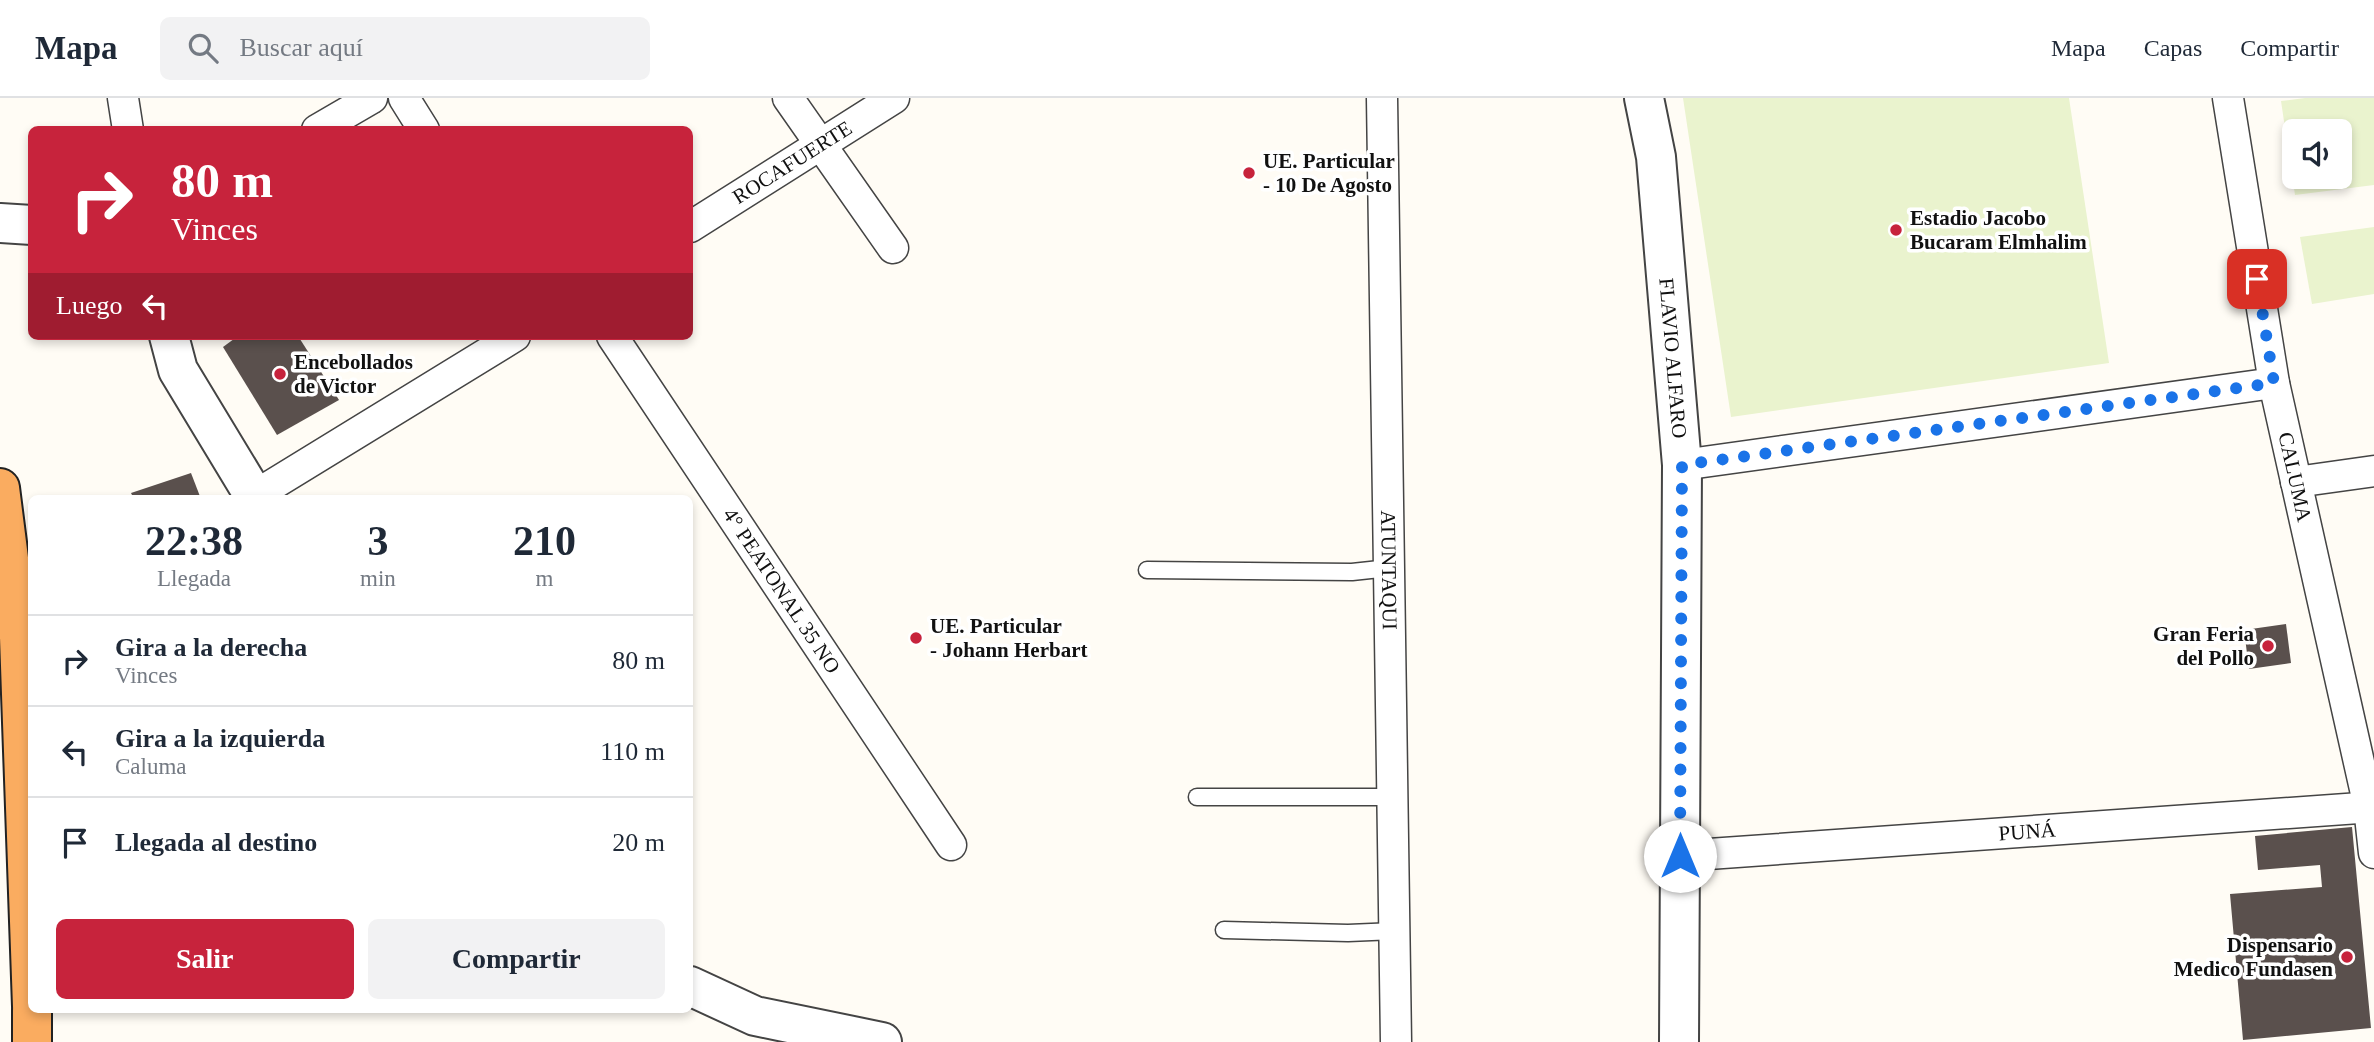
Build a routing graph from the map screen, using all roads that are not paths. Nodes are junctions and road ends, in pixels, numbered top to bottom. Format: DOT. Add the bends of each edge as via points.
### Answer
graph roads {
  1 [pos="123,98"];
  2 [pos="372,98"];
  3 [pos="404,98"];
  4 [pos="788,98"];
  5 [pos="894,98"];
  6 [pos="1382,98"];
  7 [pos="1644,98"];
  8 [pos="2228,98"];
  9 [pos="127,126"];
  10 [pos="324,126"];
  11 [pos="422,126"];
  12 [pos="820,146"];
  13 [pos="0,223"];
  14 [pos="28,225"];
  15 [pos="693,225"];
  16 [pos="892,248"];
  17 [pos="170,340"];
  18 [pos="509,340"];
  19 [pos="615,340"];
  20 [pos="2274,383"];
  21 [pos="1682,465"];
  22 [pos="2374,471"];
  23 [pos="2296,482"];
  24 [pos="0,488"];
  25 [pos="254,495"];
  26 [pos="258,495"];
  27 [pos="1389,568"];
  28 [pos="1147,570"];
  29 [pos="1197,797"];
  30 [pos="1394,797"];
  31 [pos="2372,807"];
  32 [pos="951,845"];
  33 [pos="2374,853"];
  34 [pos="1680,856"];
  35 [pos="28,894"];
  36 [pos="1224,930"];
  37 [pos="1395,931"];
  38 [pos="693,987"];
  39 [pos="32,1013"];
  40 [pos="32,1042"];
  41 [pos="882,1042"];
  42 [pos="1396,1042"];
  43 [pos="1679,1042"];
  1 -- 9 [label="street"];
  2 -- 10 [label="street"];
  3 -- 11 [label="street"];
  4 -- 12 [label="street"];
  5 -- 12 [label="street, ROCAFUERTE"];
  6 -- 27 [label="street, ATUNTAQUI"];
  7 -- 21 [label="street, FLAVIO ALFARO" via="1656,157"];
  8 -- 20 [label="street, CALUMA"];
  12 -- 15 [label="street, ROCAFUERTE"];
  12 -- 16 [label="street"];
  13 -- 14 [label="street"];
  17 -- 25 [label="street" via="178,370"];
  18 -- 26 [label="street"];
  19 -- 32 [label="street, 4° PEATONAL 35 NO"];
  20 -- 21 [label="street"];
  20 -- 23 [label="street, CALUMA"];
  21 -- 34 [label="street, FLAVIO ALFARO"];
  22 -- 23 [label="street"];
  23 -- 31 [label="street, CALUMA"];
  24 -- 35 [label="highway" via="19,637"];
  27 -- 28 [label="lane" via="1352,572"];
  27 -- 30 [label="street, ATUNTAQUI"];
  29 -- 30 [label="lane"];
  30 -- 37 [label="street, ATUNTAQUI"];
  31 -- 33 [label="street, CALUMA"];
  31 -- 34 [label="street, PUNÁ"];
  34 -- 43 [label="street, FLAVIO ALFARO"];
  36 -- 37 [label="lane"];
  37 -- 42 [label="street, ATUNTAQUI"];
  38 -- 41 [label="street" via="755,1016"];
  39 -- 40 [label="highway"];
}
